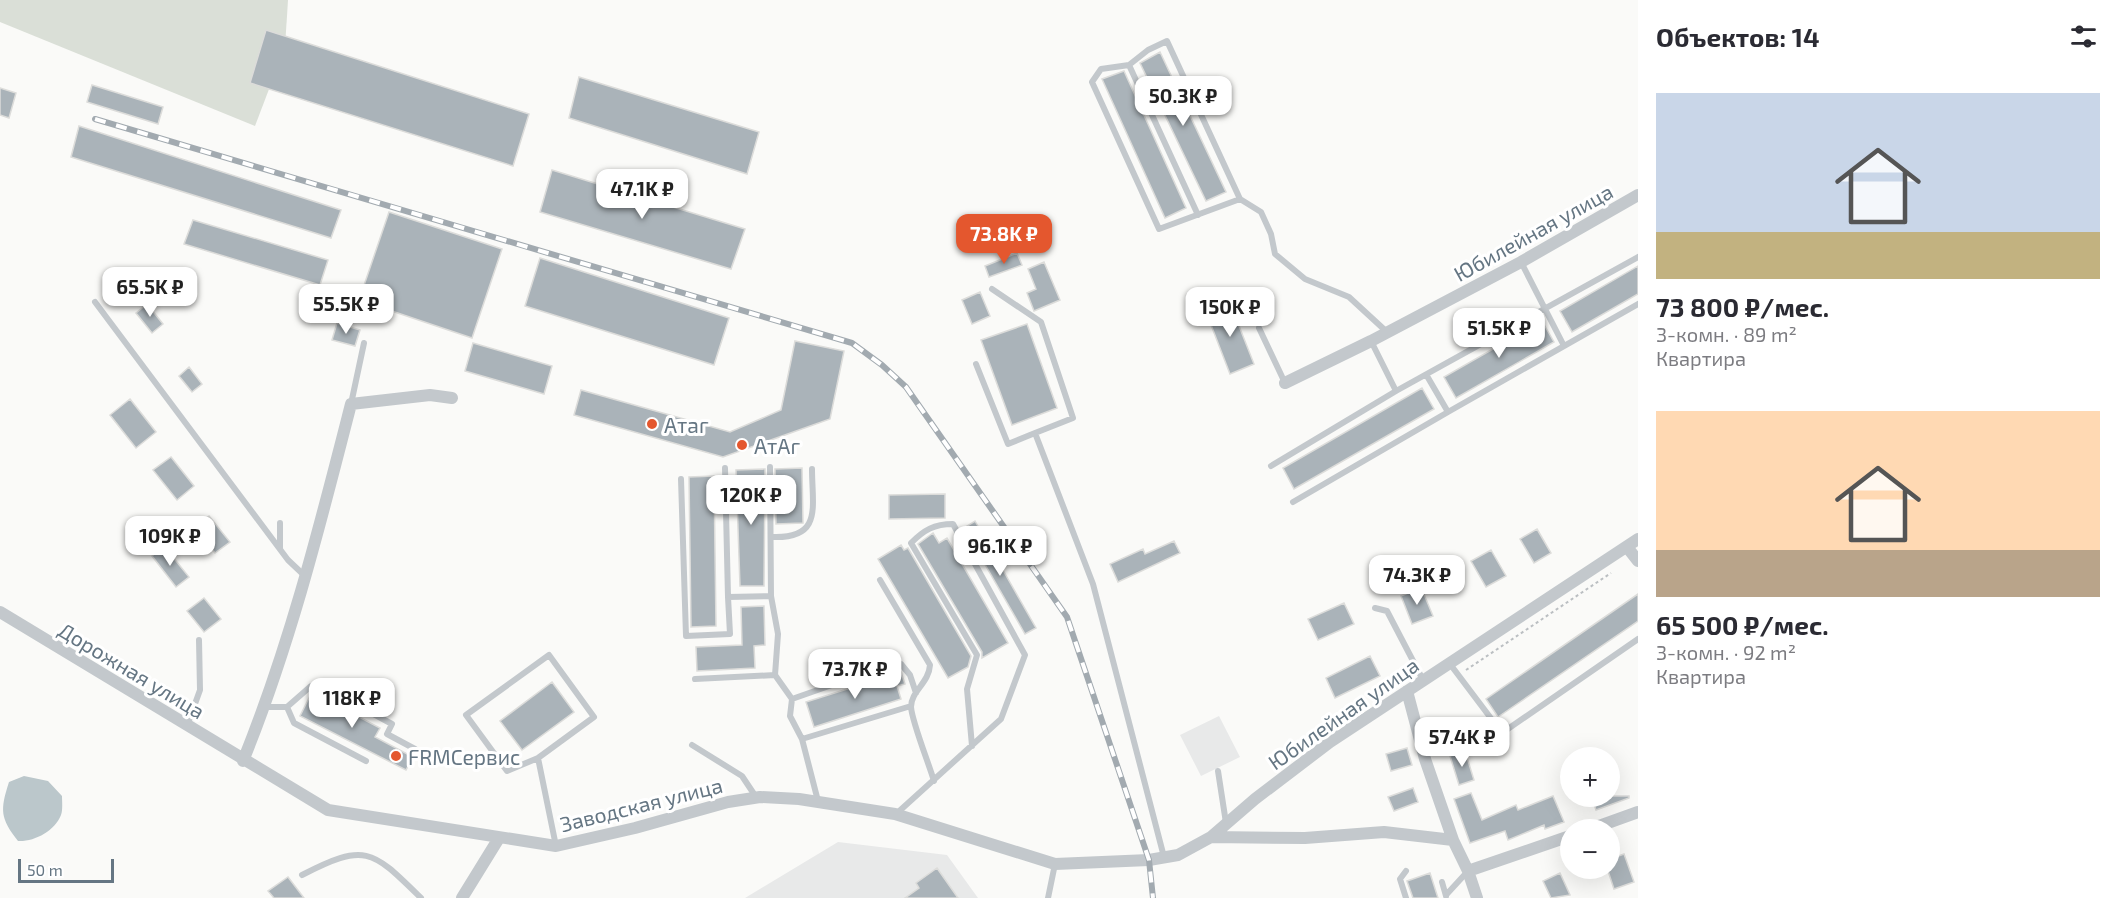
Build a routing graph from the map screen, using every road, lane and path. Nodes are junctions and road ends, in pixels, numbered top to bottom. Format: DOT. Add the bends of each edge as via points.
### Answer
graph roads {
  1 [pos="1129,65"];
  2 [pos="1638,195"];
  3 [pos="1240,199"];
  4 [pos="1198,215"];
  5 [pos="1638,257"];
  6 [pos="1521,262"];
  7 [pos="992,289"];
  8 [pos="95,302"];
  9 [pos="1638,304"];
  10 [pos="1545,309"];
  11 [pos="1259,328"];
  12 [pos="1387,333"];
  13 [pos="1371,341"];
  14 [pos="364,343"];
  15 [pos="1563,344"];
  16 [pos="975,364"];
  17 [pos="1427,376"];
  18 [pos="1284,383"];
  19 [pos="1396,391"];
  20 [pos="452,398"];
  21 [pos="351,404"];
  22 [pos="1448,412"];
  23 [pos="1035,433"];
  24 [pos="1271,466"];
  25 [pos="770,467"];
  26 [pos="725,468"];
  27 [pos="812,469"];
  28 [pos="681,479"];
  29 [pos="1293,502"];
  30 [pos="280,523"];
  31 [pos="771,537"];
  32 [pos="1638,539"];
  33 [pos="1627,547"];
  34 [pos="280,548"];
  35 [pos="1638,561"];
  36 [pos="1615,571"];
  37 [pos="307,577"];
  38 [pos="880,580"];
  39 [pos="771,596"];
  40 [pos="728,597"];
  41 [pos="1375,608"];
  42 [pos="0,612"];
  43 [pos="1638,639"];
  44 [pos="199,640"];
  45 [pos="1450,664"];
  46 [pos="775,675"];
  47 [pos="1459,675"];
  48 [pos="695,679"];
  49 [pos="1423,680"];
  50 [pos="1407,691"];
  51 [pos="916,693"];
  52 [pos="792,699"];
  53 [pos="287,706"];
  54 [pos="911,706"];
  55 [pos="265,707"];
  56 [pos="187,726"];
  57 [pos="802,739"];
  58 [pos="692,745"];
  59 [pos="972,746"];
  60 [pos="415,748"];
  61 [pos="538,758"];
  62 [pos="243,761"];
  63 [pos="366,761"];
  64 [pos="1218,771"];
  65 [pos="934,781"];
  66 [pos="756,797"];
  67 [pos="818,801"];
  68 [pos="1638,813"];
  69 [pos="895,814"];
  70 [pos="1620,819"];
  71 [pos="1226,824"];
  72 [pos="1211,837"];
  73 [pos="499,838"];
  74 [pos="1560,839"];
  75 [pos="1453,840"];
  76 [pos="556,846"];
  77 [pos="1164,857"];
  78 [pos="1055,864"];
  79 [pos="1406,871"];
  80 [pos="1468,871"];
  81 [pos="302,875"];
  82 [pos="1442,882"];
  83 [pos="1446,897"];
  84 [pos="421,898"];
  85 [pos="462,898"];
  86 [pos="1048,898"];
  87 [pos="1406,898"];
  88 [pos="1477,898"];
  1 -- 3 [label="lane" via="1167,41"];
  1 -- 4 [label="lane"];
  1 -- 4 [label="lane" via="1101,69 1092,82 1159,229"];
  2 -- 6 [label="street, Юбилейная улица"];
  3 -- 4 [label="lane"];
  3 -- 12 [label="lane" via="1261,212 1275,254 1305,279 1349,297"];
  5 -- 10 [label="lane"];
  6 -- 10 [label="lane"];
  6 -- 12 [label="street, Юбилейная улица"];
  7 -- 23 [label="lane" via="1041,322 1073,418"];
  8 -- 34 [label="lane"];
  9 -- 15 [label="lane"];
  10 -- 15 [label="lane"];
  10 -- 17 [label="lane"];
  11 -- 18 [label="lane"];
  12 -- 13 [label="street, Юбилейная улица"];
  13 -- 18 [label="street, Юбилейная улица"];
  13 -- 19 [label="lane"];
  14 -- 21 [label="lane"];
  15 -- 22 [label="lane"];
  16 -- 23 [label="lane" via="1008,444"];
  17 -- 19 [label="lane"];
  17 -- 22 [label="lane"];
  19 -- 24 [label="lane"];
  20 -- 21 [label="street" via="430,395"];
  21 -- 37 [label="street"];
  22 -- 29 [label="lane"];
  23 -- 77 [label="lane" via="1093,584"];
  25 -- 31 [label="lane"];
  26 -- 40 [label="lane"];
  27 -- 31 [label="lane" via="812,519 791,538"];
  28 -- 40 [label="lane" via="686,636 730,633"];
  30 -- 34 [label="lane"];
  31 -- 39 [label="lane"];
  32 -- 33 [label="street, Юбилейная улица"];
  33 -- 35 [label="street"];
  33 -- 45 [label="street, Юбилейная улица"];
  34 -- 37 [label="lane"];
  36 -- 47 [label="path"];
  37 -- 55 [label="street"];
  38 -- 51 [label="lane" via="930,665 929,676"];
  39 -- 40 [label="lane"];
  39 -- 46 [label="lane" via="778,634"];
  41 -- 49 [label="lane" via="1387,611"];
  42 -- 56 [label="street, Дорожная улица"];
  43 -- 47 [label="lane" via="1502,733"];
  44 -- 56 [label="lane" via="200,690"];
  45 -- 47 [label="lane"];
  45 -- 49 [label="street, Юбилейная улица"];
  46 -- 48 [label="lane"];
  46 -- 52 [label="lane"];
  49 -- 50 [label="street, Юбилейная улица"];
  50 -- 71 [label="street, Юбилейная улица" via="1330,742"];
  50 -- 75 [label="street"];
  51 -- 52 [label="lane" via="901,664"];
  51 -- 54 [label="lane"];
  52 -- 57 [label="lane" via="790,716"];
  53 -- 55 [label="lane"];
  53 -- 60 [label="lane" via="311,686 322,686 392,723 387,734"];
  53 -- 63 [label="lane" via="294,723"];
  54 -- 57 [label="lane"];
  54 -- 65 [label="lane"];
  55 -- 62 [label="street"];
  56 -- 62 [label="street, Дорожная улица"];
  57 -- 67 [label="lane"];
  58 -- 66 [label="lane" via="742,776"];
  59 -- 59 [label="lane" via="1001,719 1025,655 953,524 940,524 923,530 911,543 977,655 967,689"];
  59 -- 65 [label="lane"];
  61 -- 61 [label="lane" via="594,717 549,655 466,715 507,771"];
  61 -- 76 [label="lane"];
  62 -- 73 [label="street, Заводская улица" via="328,810"];
  64 -- 71 [label="lane"];
  65 -- 69 [label="lane"];
  66 -- 67 [label="street, Заводская улица"];
  66 -- 76 [label="street, Заводская улица"];
  67 -- 69 [label="street, Заводская улица"];
  68 -- 70 [label="street"];
  69 -- 78 [label="street, Заводская улица"];
  71 -- 72 [label="street, Юбилейная улица"];
  72 -- 75 [label="street" via="1305,838 1384,832"];
  72 -- 77 [label="street, Юбилейная улица" via="1178,855"];
  73 -- 76 [label="street, Заводская улица"];
  73 -- 85 [label="street"];
  74 -- 80 [label="street"];
  75 -- 80 [label="street"];
  77 -- 78 [label="street, Юбилейная улица"];
  78 -- 86 [label="lane"];
  79 -- 87 [label="lane" via="1400,879"];
  80 -- 83 [label="lane"];
  80 -- 88 [label="street"];
  81 -- 84 [label="lane" via="357,853 385,863"];
  82 -- 83 [label="lane"];
}
